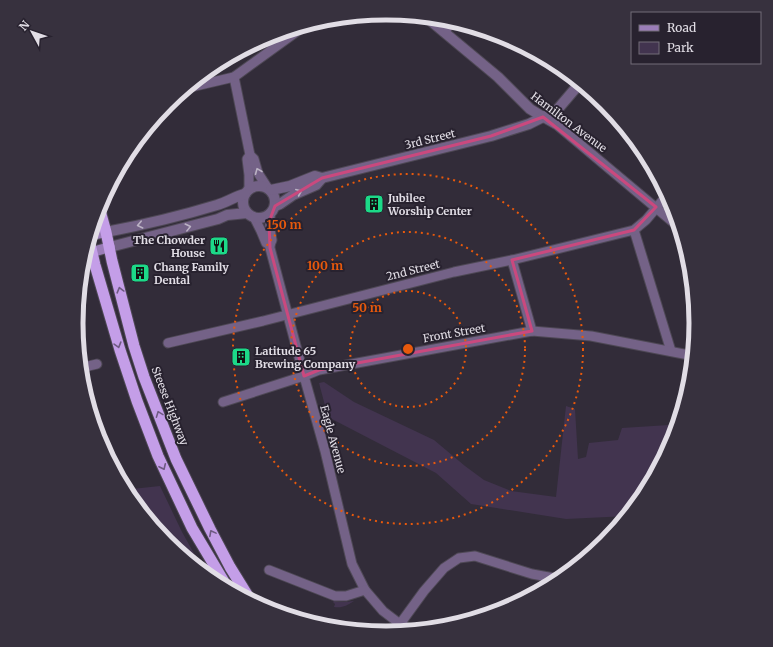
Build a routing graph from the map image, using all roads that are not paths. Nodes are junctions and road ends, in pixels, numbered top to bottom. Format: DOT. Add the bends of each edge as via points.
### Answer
graph roads {
  1 [pos="435,24"];
  2 [pos="448,27"];
  3 [pos="444,32"];
  4 [pos="292,35"];
  5 [pos="234,77"];
  6 [pos="199,85"];
  7 [pos="576,87"];
  8 [pos="543,117"];
  9 [pos="250,155"];
  10 [pos="322,178"];
  11 [pos="269,189"];
  12 [pos="247,191"];
  13 [pos="663,199"];
  14 [pos="656,207"];
  15 [pos="273,210"];
  16 [pos="250,215"];
  17 [pos="102,218"];
  18 [pos="672,221"];
  19 [pos="634,230"];
  20 [pos="106,232"];
  21 [pos="97,233"];
  22 [pos="270,245"];
  23 [pos="110,247"];
  24 [pos="92,252"];
  25 [pos="90,257"];
  26 [pos="512,260"];
  27 [pos="288,314"];
  28 [pos="532,331"];
  29 [pos="168,343"];
  30 [pos="671,351"];
  31 [pos="688,355"];
  32 [pos="98,364"];
  33 [pos="87,367"];
  34 [pos="304,376"];
  35 [pos="223,402"];
  36 [pos="269,570"];
  37 [pos="221,578"];
  38 [pos="552,578"];
  39 [pos="365,590"];
  40 [pos="246,592"];
  41 [pos="400,624"];
  42 [pos="404,626"];
  1 -- 3 [label="street, Hamilton Avenue"];
  2 -- 3 [label="street"];
  3 -- 8 [label="street, Hamilton Avenue" via="498,77 530,109"];
  4 -- 5 [label="street"];
  5 -- 6 [label="street"];
  5 -- 9 [label="street"];
  7 -- 8 [label="street, 3rd Street" via="557,110"];
  8 -- 10 [label="street, 3rd Street" via="491,136"];
  8 -- 14 [label="street, Hamilton Avenue"];
  11 -- 9 [label="street, one-way"];
  9 -- 12 [label="street" via="247,159"];
  10 -- 11 [label="street, 3rd Street" via="315,176 290,186"];
  15 -- 10 [label="street, 3rd Street, one-way" via="293,194 316,185"];
  11 -- 12 [label="street" via="258,186"];
  11 -- 15 [label="street" via="276,200"];
  12 -- 16 [label="street" via="243,201 245,210"];
  12 -- 20 [label="street, one-way" via="219,205"];
  13 -- 14 [label="street, 2nd Street"];
  14 -- 18 [label="street, Hamilton Avenue"];
  14 -- 19 [label="street, 2nd Street"];
  15 -- 16 [label="street" via="262,218"];
  15 -- 22 [label="street, Eagle Avenue"];
  16 -- 22 [label="street, Eagle Avenue" via="266,243"];
  23 -- 16 [label="street, one-way" via="227,215"];
  17 -- 20 [label="highway, Steese Highway"];
  19 -- 26 [label="street, 2nd Street"];
  19 -- 30 [label="street"];
  20 -- 21 [label="main road"];
  20 -- 23 [label="highway, Steese Highway"];
  22 -- 27 [label="street, Eagle Avenue"];
  23 -- 24 [label="main road"];
  40 -- 23 [label="highway, Steese Highway, one-way" via="210,529 176,459 134,346"];
  25 -- 37 [label="highway, one-way" via="155,449 192,528"];
  26 -- 27 [label="street, 2nd Street"];
  26 -- 28 [label="street"];
  27 -- 29 [label="street, 2nd Street"];
  27 -- 34 [label="street, Eagle Avenue"];
  28 -- 30 [label="street, Front Street" via="591,336"];
  28 -- 34 [label="street, Front Street" via="319,370"];
  30 -- 31 [label="street, Front Street"];
  32 -- 33 [label="street"];
  34 -- 35 [label="street, Front Street"];
  34 -- 39 [label="street, Eagle Avenue" via="352,564"];
  36 -- 39 [label="street" via="335,596 346,596"];
  38 -- 41 [label="street" via="475,556 459,558 444,568"];
  39 -- 41 [label="street, Eagle Avenue" via="383,611"];
  41 -- 42 [label="street, Eagle Avenue"];
}
